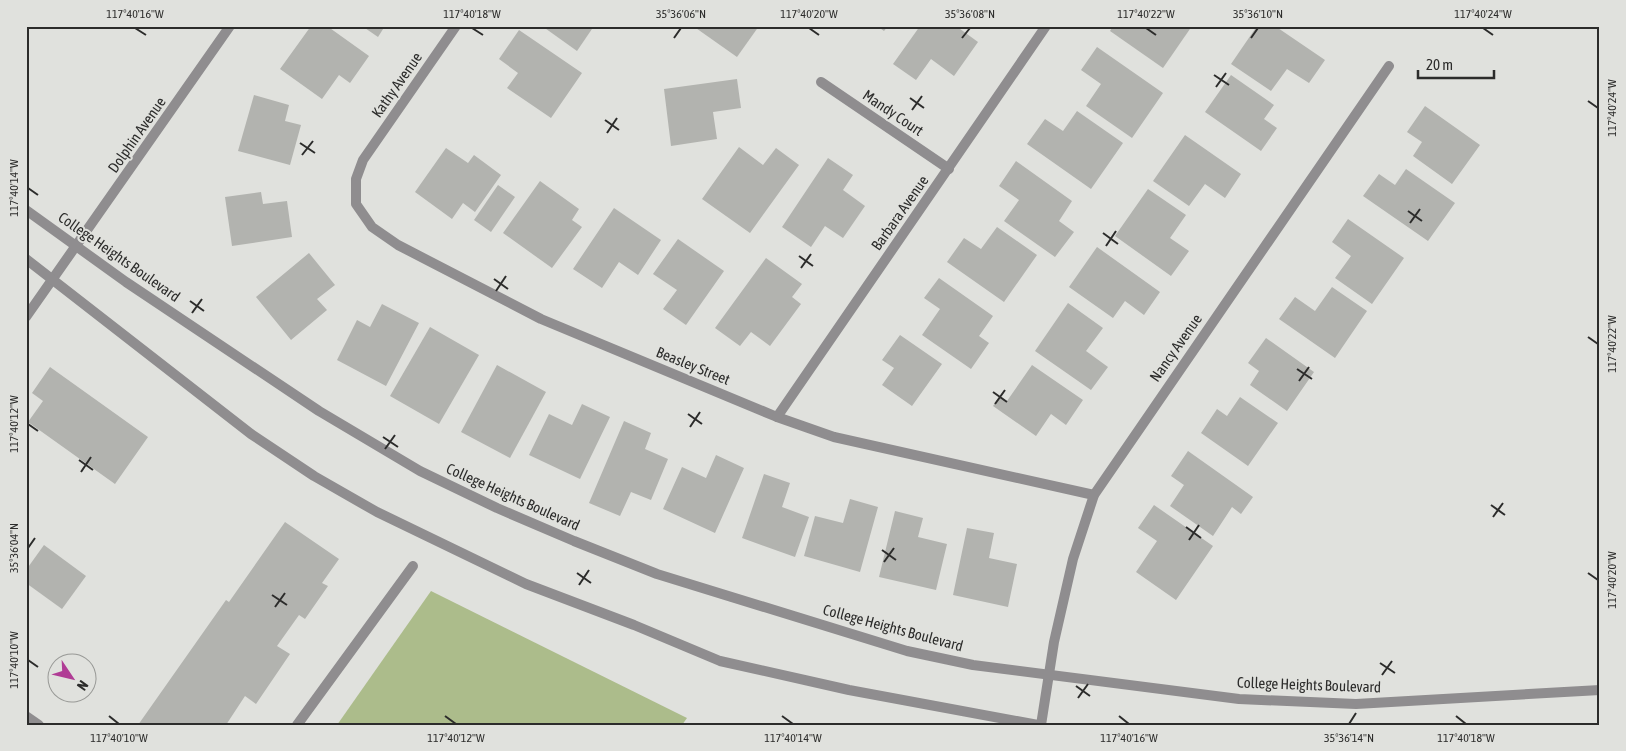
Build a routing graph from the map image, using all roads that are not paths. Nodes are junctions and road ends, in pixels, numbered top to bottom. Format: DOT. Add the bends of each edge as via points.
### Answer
graph roads {
  1 [pos="230,26"];
  2 [pos="456,26"];
  3 [pos="1046,26"];
  4 [pos="1389,66"];
  5 [pos="821,82"];
  6 [pos="364,160"];
  7 [pos="949,169"];
  8 [pos="26,210"];
  9 [pos="77,247"];
  10 [pos="26,259"];
  11 [pos="53,280"];
  12 [pos="26,318"];
  13 [pos="777,417"];
  14 [pos="1094,495"];
  15 [pos="412,566"];
  16 [pos="1048,675"];
  17 [pos="1600,690"];
  18 [pos="26,716"];
  19 [pos="39,725"];
  20 [pos="297,725"];
  21 [pos="1039,725"];
  1 -- 9 [label="street, Dolphin Avenue"];
  2 -- 6 [label="street, Kathy Avenue"];
  3 -- 7 [label="street, Barbara Avenue"];
  4 -- 14 [label="street, Nancy Avenue"];
  5 -- 7 [label="street, Mandy Court"];
  6 -- 13 [label="street, Beasley Street" via="356,180 356,204 372,227 398,246 541,319"];
  7 -- 13 [label="street, Barbara Avenue"];
  8 -- 9 [label="street, College Heights Boulevard"];
  9 -- 11 [label="street, Dolphin Avenue"];
  9 -- 16 [label="street, College Heights Boulevard" via="319,411 420,471 505,512 657,574 898,648 973,665"];
  10 -- 11 [label="street"];
  11 -- 12 [label="street, Dolphin Avenue"];
  11 -- 21 [label="street" via="252,434 314,476 377,512 526,584 720,661 849,690"];
  13 -- 14 [label="street, Beasley Street" via="834,437"];
  14 -- 16 [label="street, Nancy Avenue" via="1073,559"];
  15 -- 20 [label="street"];
  16 -- 17 [label="street, College Heights Boulevard" via="1239,699 1356,704"];
  16 -- 21 [label="street"];
  18 -- 19 [label="street"];
}
